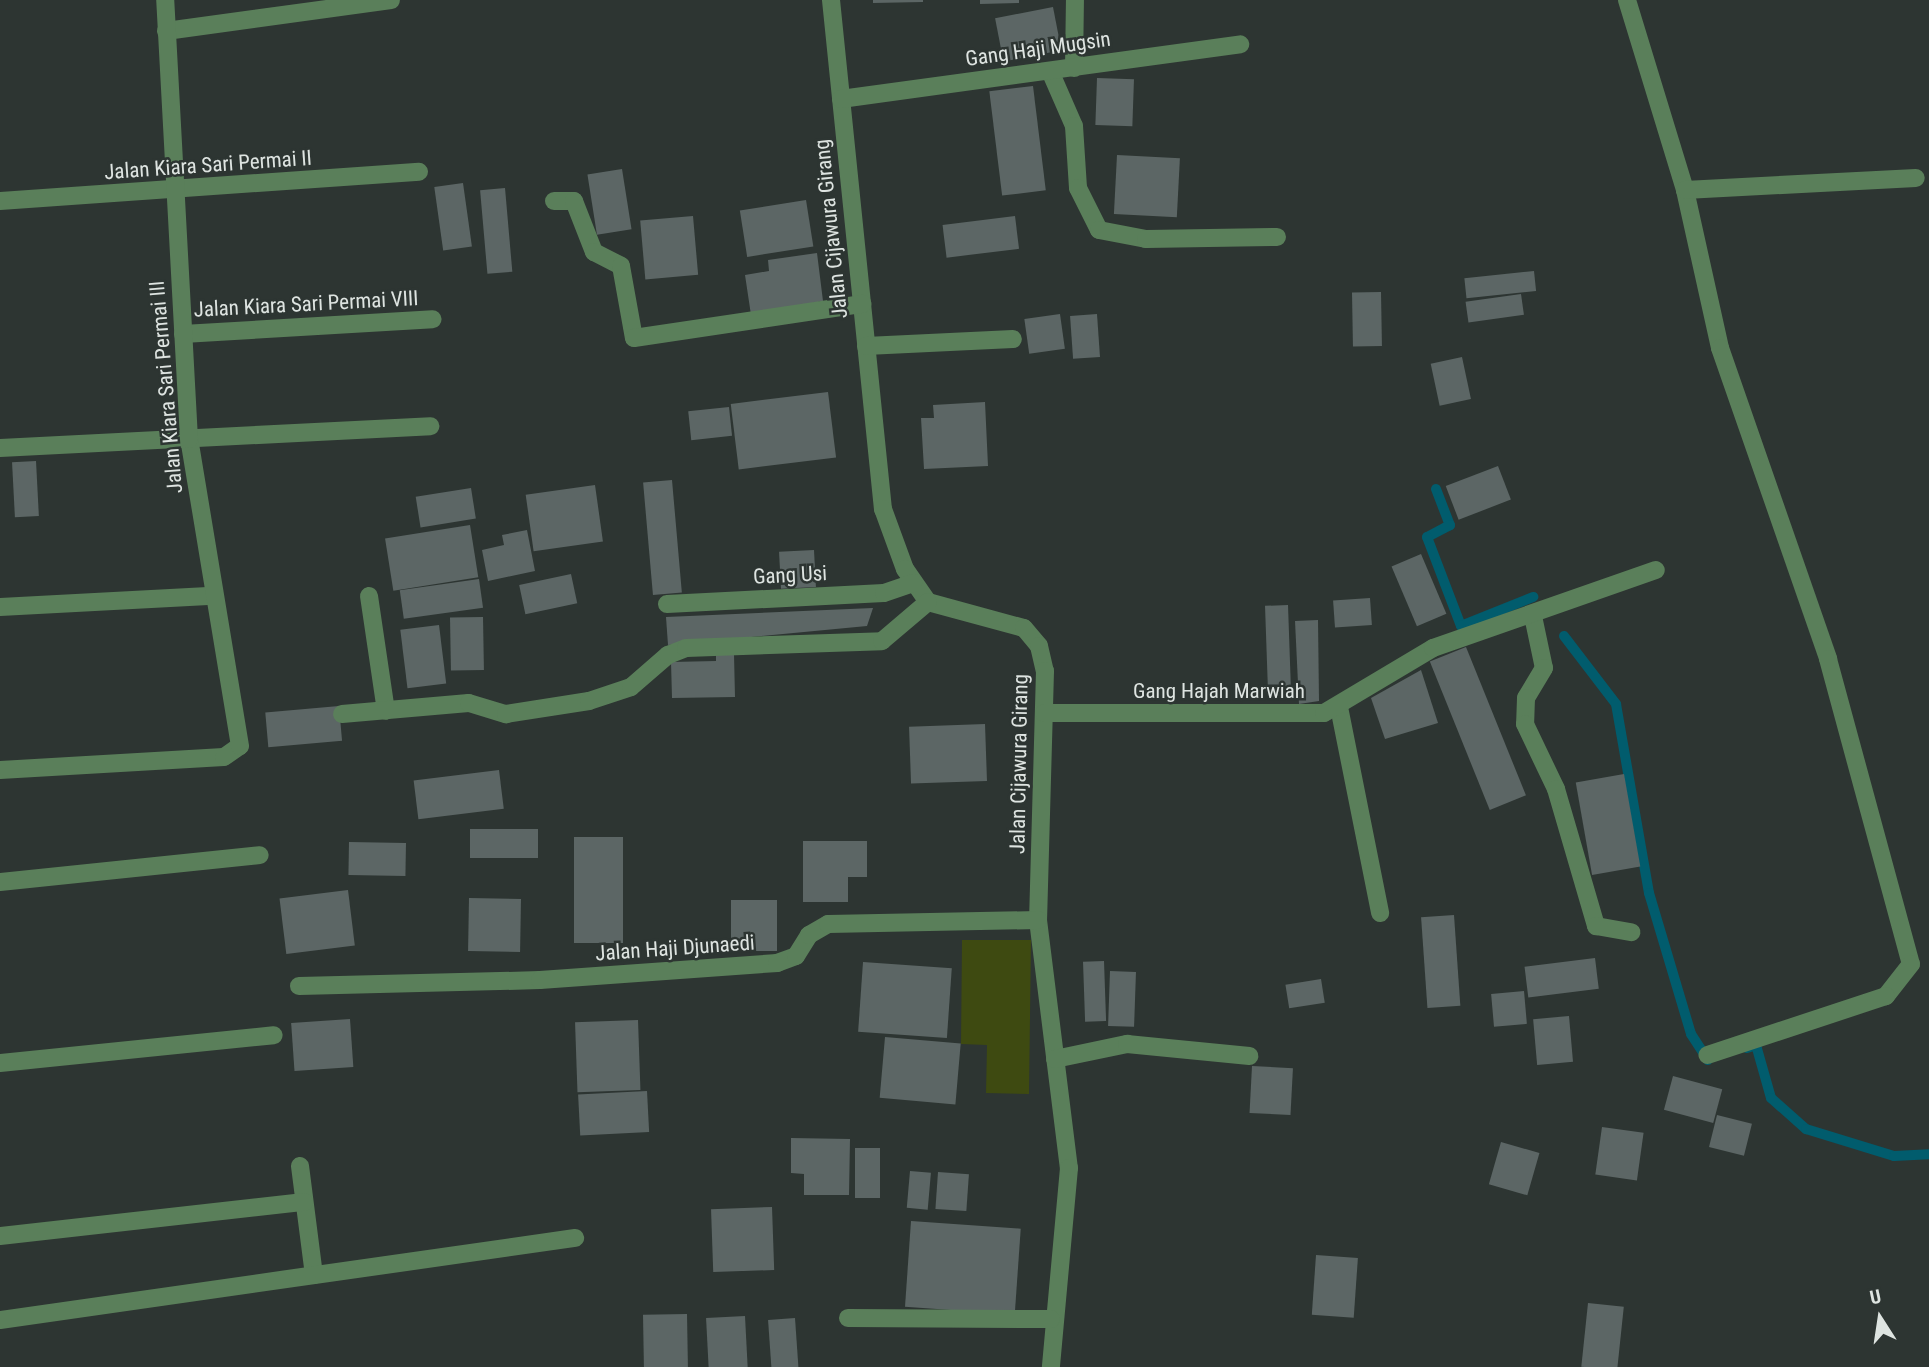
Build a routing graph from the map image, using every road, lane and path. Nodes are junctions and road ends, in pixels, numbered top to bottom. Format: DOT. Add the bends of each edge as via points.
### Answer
graph roads {
  1 [pos="165,0"];
  2 [pos="391,0"];
  3 [pos="831,0"];
  4 [pos="1075,0"];
  5 [pos="1627,0"];
  6 [pos="166,30"];
  7 [pos="1240,44"];
  8 [pos="1074,68"];
  9 [pos="1049,71"];
  10 [pos="841,99"];
  11 [pos="419,172"];
  12 [pos="1916,178"];
  13 [pos="1685,190"];
  14 [pos="175,191"];
  15 [pos="0,201"];
  16 [pos="554,201"];
  17 [pos="1277,237"];
  18 [pos="862,304"];
  19 [pos="433,319"];
  20 [pos="183,334"];
  21 [pos="1013,339"];
  22 [pos="866,345"];
  23 [pos="430,426"];
  24 [pos="189,439"];
  25 [pos="0,447"];
  26 [pos="1656,570"];
  27 [pos="913,583"];
  28 [pos="213,596"];
  29 [pos="369,596"];
  30 [pos="928,602"];
  31 [pos="667,604"];
  32 [pos="0,607"];
  33 [pos="1533,616"];
  34 [pos="1339,707"];
  35 [pos="386,711"];
  36 [pos="1045,713"];
  37 [pos="342,715"];
  38 [pos="0,770"];
  39 [pos="260,855"];
  40 [pos="0,882"];
  41 [pos="1380,913"];
  42 [pos="1038,920"];
  43 [pos="1631,932"];
  44 [pos="299,986"];
  45 [pos="274,1035"];
  46 [pos="1708,1055"];
  47 [pos="1249,1056"];
  48 [pos="1055,1059"];
  49 [pos="0,1063"];
  50 [pos="300,1166"];
  51 [pos="304,1202"];
  52 [pos="0,1236"];
  53 [pos="575,1238"];
  54 [pos="314,1275"];
  55 [pos="848,1318"];
  56 [pos="1051,1319"];
  57 [pos="0,1320"];
  58 [pos="1051,1367"];
  1 -- 6 [label="street, Jalan Kiara Sari Permai III"];
  2 -- 6 [label="street"];
  3 -- 10 [label="street, Jalan Cijawura Girang"];
  4 -- 8 [label="street"];
  5 -- 13 [label="street"];
  6 -- 14 [label="street, Jalan Kiara Sari Permai III"];
  7 -- 8 [label="street, Gang Haji Mugsin"];
  8 -- 9 [label="street, Gang Haji Mugsin"];
  9 -- 10 [label="street, Gang Haji Mugsin"];
  9 -- 17 [label="street" via="1074,126 1078,188 1099,230 1146,239"];
  10 -- 18 [label="street, Jalan Cijawura Girang"];
  11 -- 14 [label="street, Jalan Kiara Sari Permai II"];
  12 -- 13 [label="street"];
  13 -- 46 [label="street" via="1720,348 1828,659 1911,964 1886,996"];
  14 -- 15 [label="street, Jalan Kiara Sari Permai II"];
  14 -- 20 [label="street, Jalan Kiara Sari Permai III"];
  16 -- 18 [label="street" via="575,201 590,246 621,266 634,338"];
  18 -- 22 [label="street, Jalan Cijawura Girang"];
  19 -- 20 [label="street, Jalan Kiara Sari Permai VIII"];
  20 -- 24 [label="street, Jalan Kiara Sari Permai III"];
  21 -- 22 [label="street"];
  22 -- 27 [label="street, Jalan Cijawura Girang" via="883,509"];
  23 -- 24 [label="street"];
  24 -- 25 [label="street"];
  24 -- 28 [label="street, Jalan Kiara Sari Permai III"];
  26 -- 33 [label="street, Gang Hajah Marwiah"];
  27 -- 30 [label="street, Jalan Cijawura Girang"];
  27 -- 31 [label="street, Gang Usi" via="884,593"];
  28 -- 32 [label="street"];
  28 -- 38 [label="street, Jalan Kiara Sari Permai III" via="240,746 224,757"];
  29 -- 35 [label="street"];
  30 -- 35 [label="street" via="882,641 686,648 668,655 631,687 589,701 506,714 469,704"];
  30 -- 36 [label="street, Jalan Cijawura Girang" via="1024,628 1039,646 1045,671"];
  33 -- 34 [label="street, Gang Hajah Marwiah" via="1433,648"];
  33 -- 43 [label="street" via="1544,668 1526,698 1525,724 1556,789 1596,926"];
  34 -- 36 [label="street, Gang Hajah Marwiah" via="1293,716"];
  34 -- 41 [label="street"];
  35 -- 37 [label="street"];
  36 -- 42 [label="street, Jalan Cijawura Girang"];
  39 -- 40 [label="street"];
  42 -- 44 [label="street, Jalan Haji Djunaedi" via="828,924 809,935 796,956 777,963 540,980"];
  42 -- 48 [label="street, Jalan Cijawura Girang"];
  45 -- 49 [label="street"];
  47 -- 48 [label="street" via="1127,1044"];
  48 -- 56 [label="street, Jalan Cijawura Girang" via="1069,1168"];
  50 -- 51 [label="street"];
  51 -- 52 [label="street"];
  51 -- 54 [label="street"];
  53 -- 54 [label="street"];
  54 -- 57 [label="street"];
  55 -- 56 [label="street"];
  56 -- 58 [label="street, Jalan Cijawura Girang"];
}
